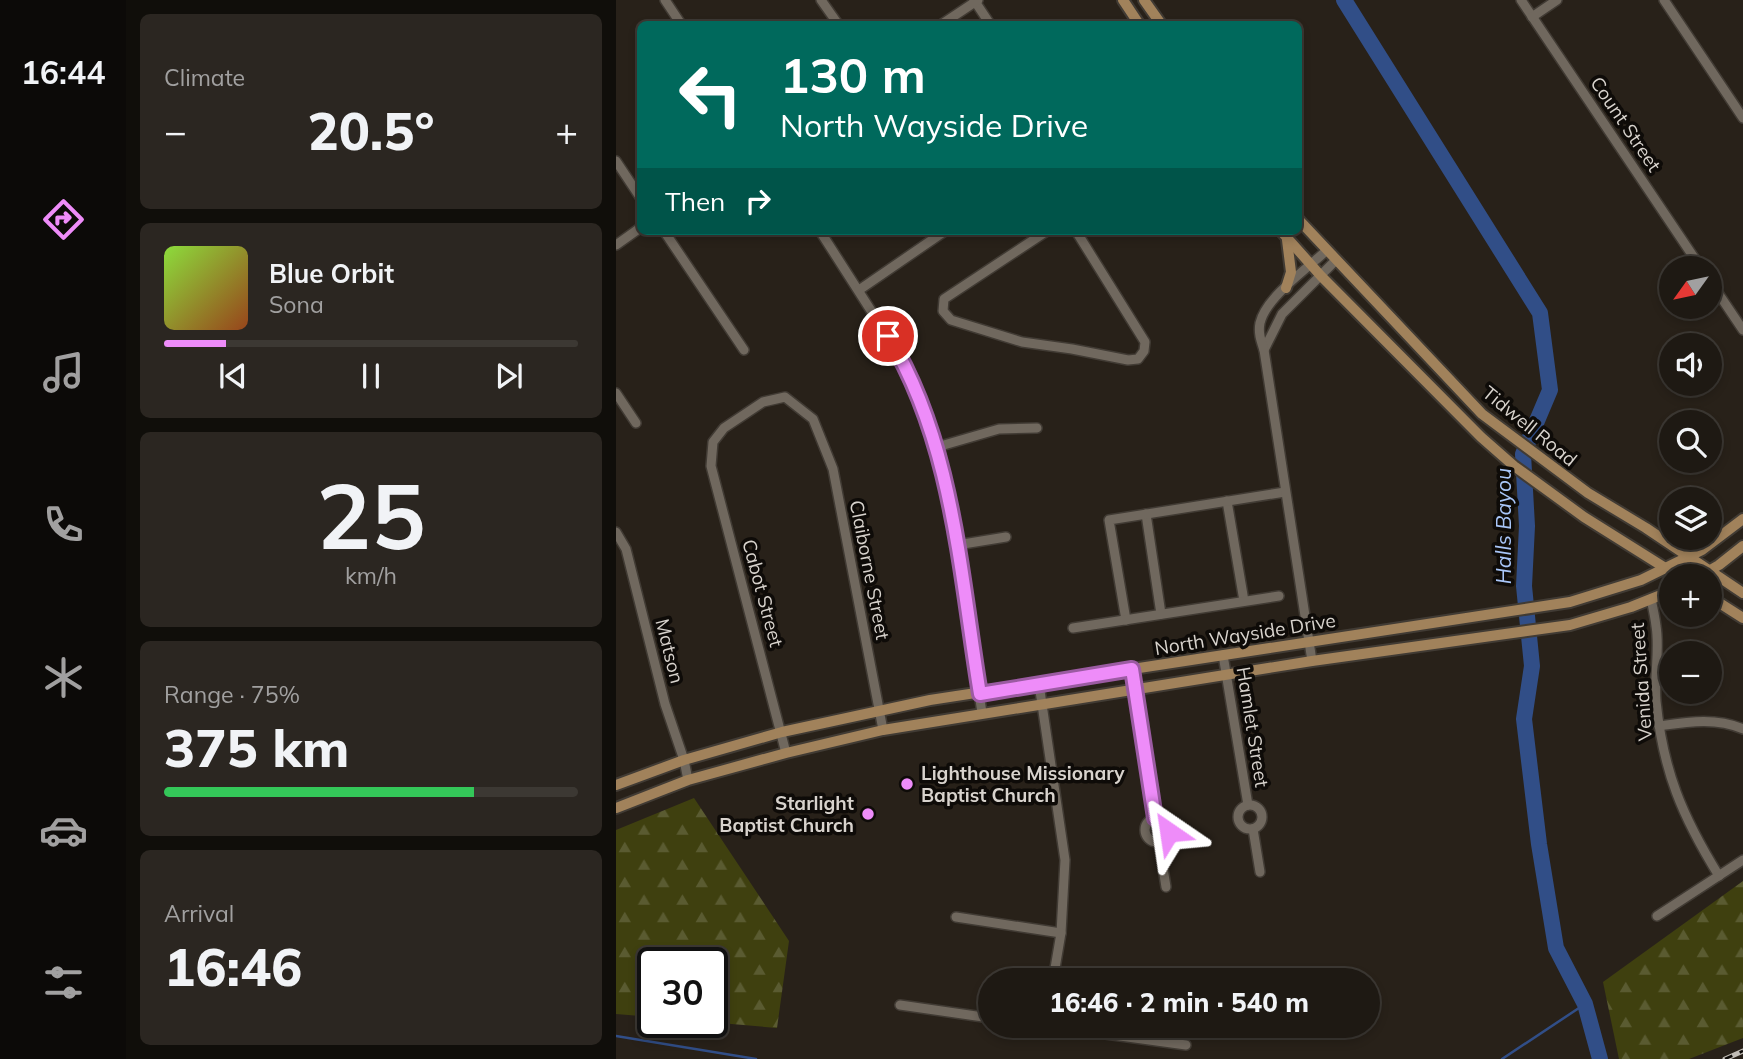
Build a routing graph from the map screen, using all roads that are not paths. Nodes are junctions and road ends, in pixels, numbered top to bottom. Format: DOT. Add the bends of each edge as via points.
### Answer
graph roads {
  1 [pos="665,0"];
  2 [pos="821,0"];
  3 [pos="1123,0"];
  4 [pos="1144,0"];
  5 [pos="1521,0"];
  6 [pos="1557,0"];
  7 [pos="1664,0"];
  8 [pos="976,1"];
  9 [pos="1532,17"];
  10 [pos="679,21"];
  11 [pos="836,21"];
  12 [pos="946,21"];
  13 [pos="988,21"];
  14 [pos="1137,21"];
  15 [pos="1159,21"];
  16 [pos="1743,118"];
  17 [pos="616,161"];
  18 [pos="637,192"];
  19 [pos="1302,223"];
  20 [pos="637,230"];
  21 [pos="667,235"];
  22 [pos="823,235"];
  23 [pos="940,235"];
  24 [pos="1041,235"];
  25 [pos="1078,235"];
  26 [pos="1284,235"];
  27 [pos="1285,235"];
  28 [pos="616,245"];
  29 [pos="1327,250"];
  30 [pos="1693,256"];
  31 [pos="1336,260"];
  32 [pos="1311,265"];
  33 [pos="1321,276"];
  34 [pos="1286,288"];
  35 [pos="859,290"];
  36 [pos="1722,299"];
  37 [pos="1743,330"];
  38 [pos="744,350"];
  39 [pos="1264,350"];
  40 [pos="616,393"];
  41 [pos="636,423"];
  42 [pos="1037,428"];
  43 [pos="713,442"];
  44 [pos="937,447"];
  45 [pos="1285,492"];
  46 [pos="1227,501"];
  47 [pos="1146,514"];
  48 [pos="1743,519"];
  49 [pos="616,532"];
  50 [pos="1006,537"];
  51 [pos="957,545"];
  52 [pos="1743,546"];
  53 [pos="1688,557"];
  54 [pos="1659,564"];
  55 [pos="1673,564"];
  56 [pos="1695,564"];
  57 [pos="1717,564"];
  58 [pos="1659,571"];
  59 [pos="1722,582"];
  60 [pos="1743,593"];
  61 [pos="1279,596"];
  62 [pos="1659,596"];
  63 [pos="1651,599"];
  64 [pos="1244,601"];
  65 [pos="1722,605"];
  66 [pos="1161,614"];
  67 [pos="1743,618"];
  68 [pos="1126,620"];
  69 [pos="1073,628"];
  70 [pos="1308,641"];
  71 [pos="1223,655"];
  72 [pos="1312,661"];
  73 [pos="1132,669"];
  74 [pos="1226,675"];
  75 [pos="1039,684"];
  76 [pos="1134,691"];
  77 [pos="980,694"];
  78 [pos="1042,705"];
  79 [pos="880,711"];
  80 [pos="982,713"];
  81 [pos="1659,726"];
  82 [pos="1743,729"];
  83 [pos="883,730"];
  84 [pos="782,732"];
  85 [pos="786,753"];
  86 [pos="684,761"];
  87 [pos="688,780"];
  88 [pos="616,785"];
  89 [pos="1248,805"];
  90 [pos="616,808"];
  91 [pos="1155,818"];
  92 [pos="1253,829"];
  93 [pos="1159,843"];
  94 [pos="1743,860"];
  95 [pos="1260,872"];
  96 [pos="1719,876"];
  97 [pos="1166,887"];
  98 [pos="956,916"];
  99 [pos="1657,916"];
  100 [pos="1061,933"];
  101 [pos="1055,968"];
  102 [pos="900,1005"];
  103 [pos="978,1016"];
  104 [pos="1135,1038"];
  105 [pos="1186,1045"];
  1 -- 10 [label="street"];
  2 -- 11 [label="street"];
  3 -- 14 [label="main road"];
  4 -- 15 [label="main road"];
  5 -- 9 [label="street, Count Street"];
  6 -- 9 [label="street"];
  7 -- 16 [label="street"];
  8 -- 12 [label="street"];
  8 -- 13 [label="street"];
  9 -- 30 [label="street, Count Street"];
  17 -- 18 [label="street"];
  19 -- 29 [label="main road, Tidwell Road"];
  20 -- 28 [label="street"];
  21 -- 38 [label="street"];
  22 -- 35 [label="street"];
  23 -- 35 [label="street"];
  24 -- 25 [label="street" via="944,299 943,311 951,320 1021,342 1138,359 1144,342"];
  26 -- 34 [label="main road" via="1291,272"];
  27 -- 32 [label="main road, Tidwell Road"];
  29 -- 31 [label="main road, Tidwell Road"];
  29 -- 32 [label="street"];
  31 -- 33 [label="street"];
  31 -- 53 [label="main road, Tidwell Road" via="1482,414 1588,494"];
  32 -- 33 [label="main road, Tidwell Road"];
  32 -- 34 [label="street"];
  33 -- 39 [label="street" via="1282,313"];
  33 -- 54 [label="main road, Tidwell Road" via="1514,467"];
  34 -- 39 [label="street" via="1261,321"];
  35 -- 44 [label="street" via="902,359"];
  36 -- 37 [label="street"];
  39 -- 45 [label="street"];
  40 -- 41 [label="street"];
  42 -- 44 [label="street" via="999,429"];
  43 -- 79 [label="street, Claiborne Street" via="724,428 763,402 785,397 813,419 832,469"];
  43 -- 84 [label="street, Cabot Street" via="712,466"];
  44 -- 51 [label="street"];
  45 -- 46 [label="street"];
  45 -- 70 [label="street"];
  46 -- 47 [label="street"];
  46 -- 64 [label="street"];
  47 -- 66 [label="street"];
  47 -- 68 [label="street" via="1109,520"];
  48 -- 53 [label="main road, North Wayside Drive"];
  49 -- 86 [label="street, Matson" via="626,549"];
  50 -- 51 [label="street"];
  51 -- 77 [label="street"];
  52 -- 57 [label="main road"];
  53 -- 55 [label="main road, North Wayside Drive"];
  53 -- 56 [label="main road, Tidwell Road"];
  58 -- 70 [label="main road, North Wayside Drive" via="1570,602"];
  59 -- 60 [label="main road, Tidwell Road"];
  61 -- 64 [label="street"];
  62 -- 63 [label="main road, North Wayside Drive"];
  63 -- 72 [label="main road, North Wayside Drive" via="1570,625"];
  63 -- 81 [label="street, Venida Street" via="1657,626"];
  64 -- 66 [label="street"];
  65 -- 67 [label="main road"];
  66 -- 68 [label="street"];
  68 -- 69 [label="street"];
  70 -- 71 [label="main road, North Wayside Drive"];
  70 -- 72 [label="street"];
  71 -- 73 [label="main road, North Wayside Drive"];
  71 -- 74 [label="street, Hamlet Street"];
  72 -- 74 [label="main road, North Wayside Drive"];
  73 -- 75 [label="main road, North Wayside Drive"];
  73 -- 76 [label="street"];
  74 -- 76 [label="main road, North Wayside Drive"];
  74 -- 89 [label="street, Hamlet Street"];
  75 -- 77 [label="main road, North Wayside Drive"];
  75 -- 78 [label="street"];
  76 -- 78 [label="main road, North Wayside Drive"];
  76 -- 91 [label="street"];
  77 -- 79 [label="main road, North Wayside Drive"];
  77 -- 80 [label="street"];
  78 -- 80 [label="main road, North Wayside Drive"];
  78 -- 100 [label="street" via="1065,860"];
  79 -- 83 [label="street, Claiborne Street"];
  79 -- 84 [label="main road, North Wayside Drive"];
  80 -- 83 [label="main road, North Wayside Drive"];
  81 -- 82 [label="street" via="1716,721"];
  81 -- 96 [label="street, Venida Street" via="1670,777 1688,824"];
  83 -- 85 [label="main road, North Wayside Drive"];
  84 -- 85 [label="street, Cabot Street"];
  84 -- 86 [label="main road, North Wayside Drive"];
  85 -- 87 [label="main road, North Wayside Drive"];
  86 -- 87 [label="street, Matson"];
  86 -- 88 [label="main road, North Wayside Drive"];
  87 -- 90 [label="main road, North Wayside Drive"];
  89 -- 92 [label="street, Hamlet Street" via="1261,812 1261,822"];
  89 -- 92 [label="street, Hamlet Street" via="1238,817 1243,826"];
  91 -- 93 [label="street" via="1145,832 1148,839"];
  91 -- 93 [label="street" via="1163,819 1169,828 1166,839"];
  92 -- 95 [label="street, Hamlet Street"];
  93 -- 97 [label="street"];
  94 -- 96 [label="street"];
  96 -- 99 [label="street"];
  98 -- 100 [label="street"];
  100 -- 101 [label="street"];
  102 -- 103 [label="street"];
  104 -- 105 [label="street"];
}
